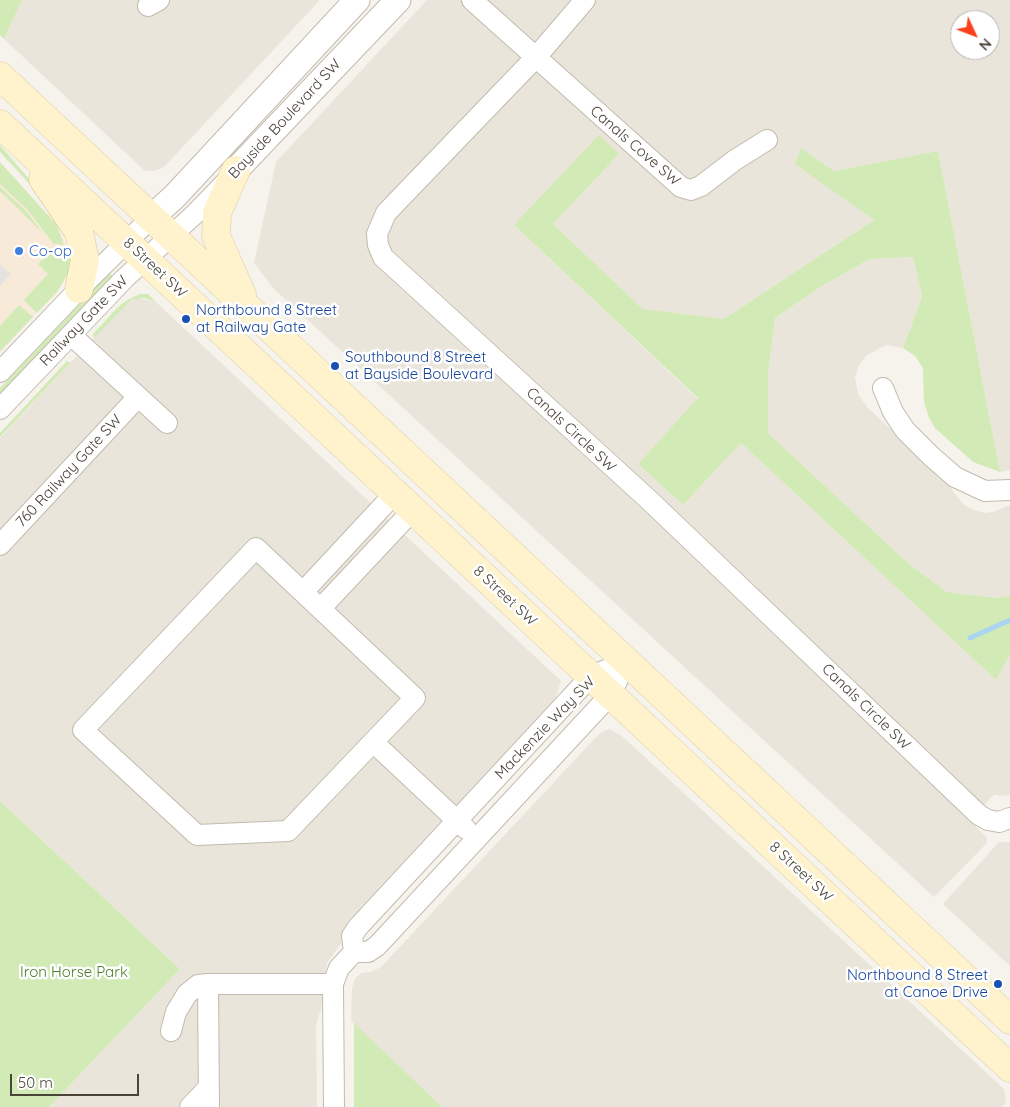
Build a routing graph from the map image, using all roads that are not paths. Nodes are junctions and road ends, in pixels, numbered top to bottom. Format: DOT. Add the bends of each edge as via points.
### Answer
graph roads {
  1 [pos="357,0"];
  2 [pos="398,0"];
  3 [pos="472,0"];
  4 [pos="585,0"];
  5 [pos="537,56"];
  6 [pos="0,76"];
  7 [pos="7,130"];
  8 [pos="767,140"];
  9 [pos="236,170"];
  10 [pos="152,217"];
  11 [pos="171,236"];
  12 [pos="126,241"];
  13 [pos="146,260"];
  14 [pos="79,289"];
  15 [pos="248,307"];
  16 [pos="71,335"];
  17 [pos="0,372"];
  18 [pos="883,388"];
  19 [pos="138,397"];
  20 [pos="0,409"];
  21 [pos="166,423"];
  22 [pos="1010,490"];
  23 [pos="404,501"];
  24 [pos="0,545"];
  25 [pos="303,592"];
  26 [pos="320,608"];
  27 [pos="626,662"];
  28 [pos="601,685"];
  29 [pos="373,742"];
  30 [pos="1010,818"];
  31 [pos="457,821"];
  32 [pos="476,839"];
  33 [pos="354,952"];
  34 [pos="208,984"];
  35 [pos="333,984"];
  36 [pos="1010,1020"];
  37 [pos="171,1031"];
  38 [pos="1010,1068"];
  39 [pos="209,1087"];
  40 [pos="190,1107"];
  41 [pos="209,1107"];
  42 [pos="334,1107"];
  1 -- 10 [label="street, Bayside Boulevard SW"];
  2 -- 9 [label="street, Bayside Boulevard SW"];
  3 -- 5 [label="street, Canals Cove SW"];
  4 -- 5 [label="street, Canals Circle SW"];
  5 -- 8 [label="street, Canals Cove SW" via="681,187 691,190 701,186"];
  5 -- 30 [label="street, Canals Circle SW" via="386,213 377,234 383,257 649,500 978,814 999,822"];
  6 -- 10 [label="main road"];
  7 -- 12 [label="main road, 8 Street SW"];
  7 -- 14 [label="main road" via="80,232 85,260"];
  9 -- 11 [label="street, Bayside Boulevard SW"];
  9 -- 15 [label="main road" via="217,213 216,236"];
  10 -- 11 [label="main road"];
  10 -- 12 [label="street, Railway Gate SW"];
  11 -- 13 [label="street, Railway Gate SW"];
  11 -- 15 [label="main road"];
  12 -- 13 [label="main road, 8 Street SW"];
  12 -- 14 [label="street, Railway Gate SW"];
  13 -- 16 [label="street, Railway Gate SW"];
  13 -- 23 [label="main road, 8 Street SW"];
  14 -- 17 [label="street, Railway Gate SW"];
  15 -- 27 [label="main road"];
  16 -- 19 [label="street"];
  16 -- 20 [label="street, Railway Gate SW"];
  18 -- 22 [label="street" via="905,430 955,477 985,491"];
  19 -- 21 [label="street"];
  19 -- 24 [label="street, 760 Railway Gate SW"];
  23 -- 25 [label="street"];
  23 -- 26 [label="street"];
  23 -- 28 [label="main road, 8 Street SW"];
  25 -- 26 [label="street"];
  25 -- 29 [label="street" via="256,548 83,730 197,835 288,831"];
  26 -- 29 [label="street" via="415,698"];
  27 -- 28 [label="street, Mackenzie Way SW"];
  27 -- 36 [label="main road"];
  28 -- 31 [label="street, Mackenzie Way SW"];
  28 -- 32 [label="street, Mackenzie Way SW"];
  28 -- 38 [label="main road, 8 Street SW"];
  29 -- 31 [label="street"];
  31 -- 32 [label="street"];
  31 -- 33 [label="street, Mackenzie Way SW" via="358,927 352,936"];
  32 -- 33 [label="street, Mackenzie Way SW" via="377,946 368,952"];
  33 -- 35 [label="street" via="339,968"];
  34 -- 35 [label="street"];
  34 -- 37 [label="street" via="198,985 187,994 176,1012"];
  34 -- 39 [label="street"];
  35 -- 42 [label="street"];
  39 -- 40 [label="street"];
  39 -- 41 [label="street"];
}
